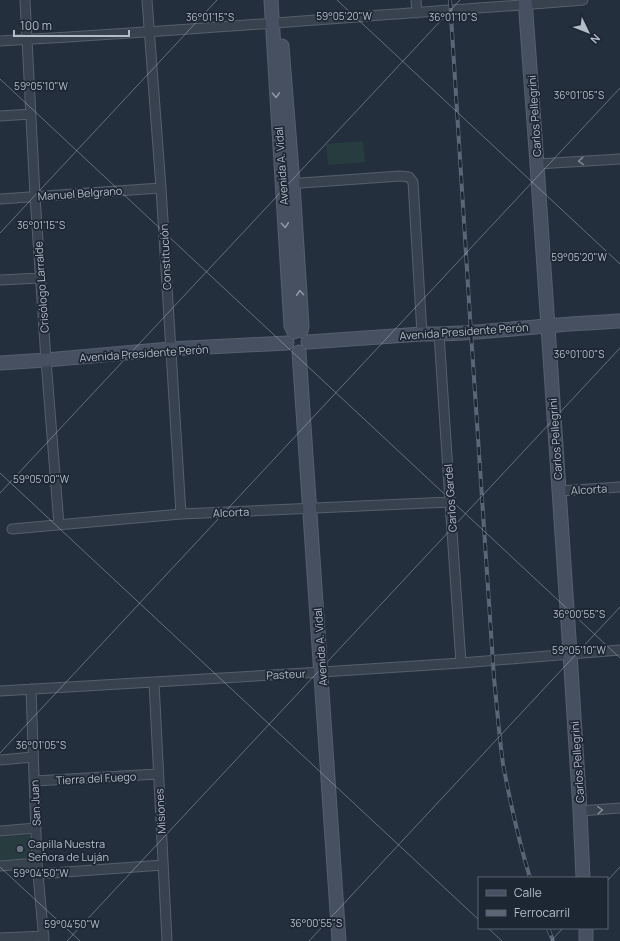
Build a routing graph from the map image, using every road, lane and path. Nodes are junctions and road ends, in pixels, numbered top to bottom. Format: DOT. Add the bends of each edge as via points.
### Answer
graph roads {
  1 [pos="25,0"];
  2 [pos="147,0"];
  3 [pos="271,0"];
  4 [pos="279,0"];
  5 [pos="416,0"];
  6 [pos="583,0"];
  7 [pos="525,3"];
  8 [pos="417,13"];
  9 [pos="276,23"];
  10 [pos="150,31"];
  11 [pos="27,40"];
  12 [pos="0,41"];
  13 [pos="30,114"];
  14 [pos="0,116"];
  15 [pos="620,159"];
  16 [pos="537,164"];
  17 [pos="287,184"];
  18 [pos="161,188"];
  19 [pos="35,196"];
  20 [pos="0,199"];
  21 [pos="40,278"];
  22 [pos="0,280"];
  23 [pos="620,321"];
  24 [pos="548,326"];
  25 [pos="422,334"];
  26 [pos="439,334"];
  27 [pos="298,337"];
  28 [pos="170,349"];
  29 [pos="46,360"];
  30 [pos="0,363"];
  31 [pos="620,487"];
  32 [pos="559,491"];
  33 [pos="450,502"];
  34 [pos="310,508"];
  35 [pos="181,514"];
  36 [pos="59,525"];
  37 [pos="12,529"];
  38 [pos="620,650"];
  39 [pos="570,654"];
  40 [pos="461,663"];
  41 [pos="322,672"];
  42 [pos="154,682"];
  43 [pos="31,689"];
  44 [pos="0,691"];
  45 [pos="33,757"];
  46 [pos="0,760"];
  47 [pos="158,774"];
  48 [pos="34,781"];
  49 [pos="620,808"];
  50 [pos="580,811"];
  51 [pos="36,828"];
  52 [pos="0,831"];
  53 [pos="37,863"];
  54 [pos="163,864"];
  55 [pos="0,866"];
  56 [pos="38,874"];
  57 [pos="583,877"];
  58 [pos="586,929"];
  59 [pos="0,938"];
  60 [pos="44,938"];
  61 [pos="167,941"];
  62 [pos="339,941"];
  63 [pos="586,941"];
  1 -- 11 [label="street, Crisólogo Larralde"];
  2 -- 10 [label="street, Constitución"];
  3 -- 9 [label="main road, Avenida A. Vidal"];
  4 -- 9 [label="main road, Avenida A. Vidal"];
  5 -- 8 [label="street"];
  6 -- 7 [label="street"];
  7 -- 8 [label="street"];
  7 -- 16 [label="main road, Carlos Pellegrini"];
  8 -- 9 [label="street"];
  9 -- 10 [label="street"];
  9 -- 17 [label="main road, Avenida A. Vidal"];
  10 -- 11 [label="street"];
  10 -- 18 [label="street, Constitución"];
  11 -- 12 [label="street"];
  11 -- 13 [label="street, Crisólogo Larralde"];
  13 -- 14 [label="street"];
  13 -- 19 [label="street, Crisólogo Larralde"];
  15 -- 16 [label="street, one-way"];
  16 -- 24 [label="main road, Carlos Pellegrini"];
  17 -- 25 [label="street" via="409,177 413,182"];
  17 -- 27 [label="main road, Avenida A. Vidal" via="302,326"];
  18 -- 19 [label="street, Manuel Belgrano"];
  18 -- 28 [label="street, Constitución"];
  19 -- 20 [label="street, Manuel Belgrano"];
  19 -- 21 [label="street, Crisólogo Larralde"];
  21 -- 22 [label="street"];
  21 -- 29 [label="street, Crisólogo Larralde"];
  23 -- 24 [label="main road, Avenida Presidente Perón"];
  24 -- 26 [label="main road, Avenida Presidente Perón"];
  24 -- 32 [label="main road, Carlos Pellegrini"];
  25 -- 26 [label="main road, Avenida Presidente Perón"];
  25 -- 27 [label="main road, Avenida Presidente Perón"];
  26 -- 33 [label="street, Carlos Gardel"];
  27 -- 28 [label="main road, Avenida Presidente Perón"];
  27 -- 34 [label="main road, Avenida A. Vidal" via="288,346 294,352 299,352"];
  28 -- 29 [label="main road, Avenida Presidente Perón"];
  28 -- 35 [label="street, Constitución"];
  29 -- 30 [label="main road, Avenida Presidente Perón"];
  29 -- 36 [label="street, Crisólogo Larralde"];
  31 -- 32 [label="street, Alcorta"];
  32 -- 39 [label="main road, Carlos Pellegrini"];
  33 -- 34 [label="street, Alcorta"];
  33 -- 40 [label="street, Carlos Gardel"];
  34 -- 35 [label="street, Alcorta"];
  34 -- 41 [label="main road, Avenida A. Vidal"];
  35 -- 36 [label="street, Alcorta"];
  36 -- 37 [label="street, Alcorta"];
  38 -- 39 [label="street, Pasteur"];
  39 -- 40 [label="street, Pasteur"];
  39 -- 50 [label="main road, Carlos Pellegrini"];
  40 -- 41 [label="street, Pasteur"];
  41 -- 42 [label="street, Pasteur"];
  41 -- 62 [label="main road, Avenida A. Vidal"];
  42 -- 43 [label="street, Pasteur"];
  42 -- 47 [label="street, Misiones"];
  43 -- 44 [label="street, Pasteur"];
  43 -- 45 [label="street, San Juan"];
  45 -- 46 [label="street"];
  45 -- 48 [label="street, San Juan"];
  47 -- 48 [label="street, Tierra del Fuego"];
  47 -- 54 [label="street, Misiones"];
  48 -- 51 [label="street, San Juan"];
  50 -- 49 [label="street, one-way"];
  50 -- 57 [label="main road, Carlos Pellegrini"];
  51 -- 52 [label="street"];
  51 -- 53 [label="street, San Juan"];
  53 -- 55 [label="street"];
  53 -- 56 [label="street, San Juan"];
  54 -- 56 [label="street"];
  54 -- 61 [label="street, Misiones"];
  56 -- 60 [label="street, San Juan"];
  58 -- 63 [label="main road"];
  59 -- 60 [label="street"];
}
